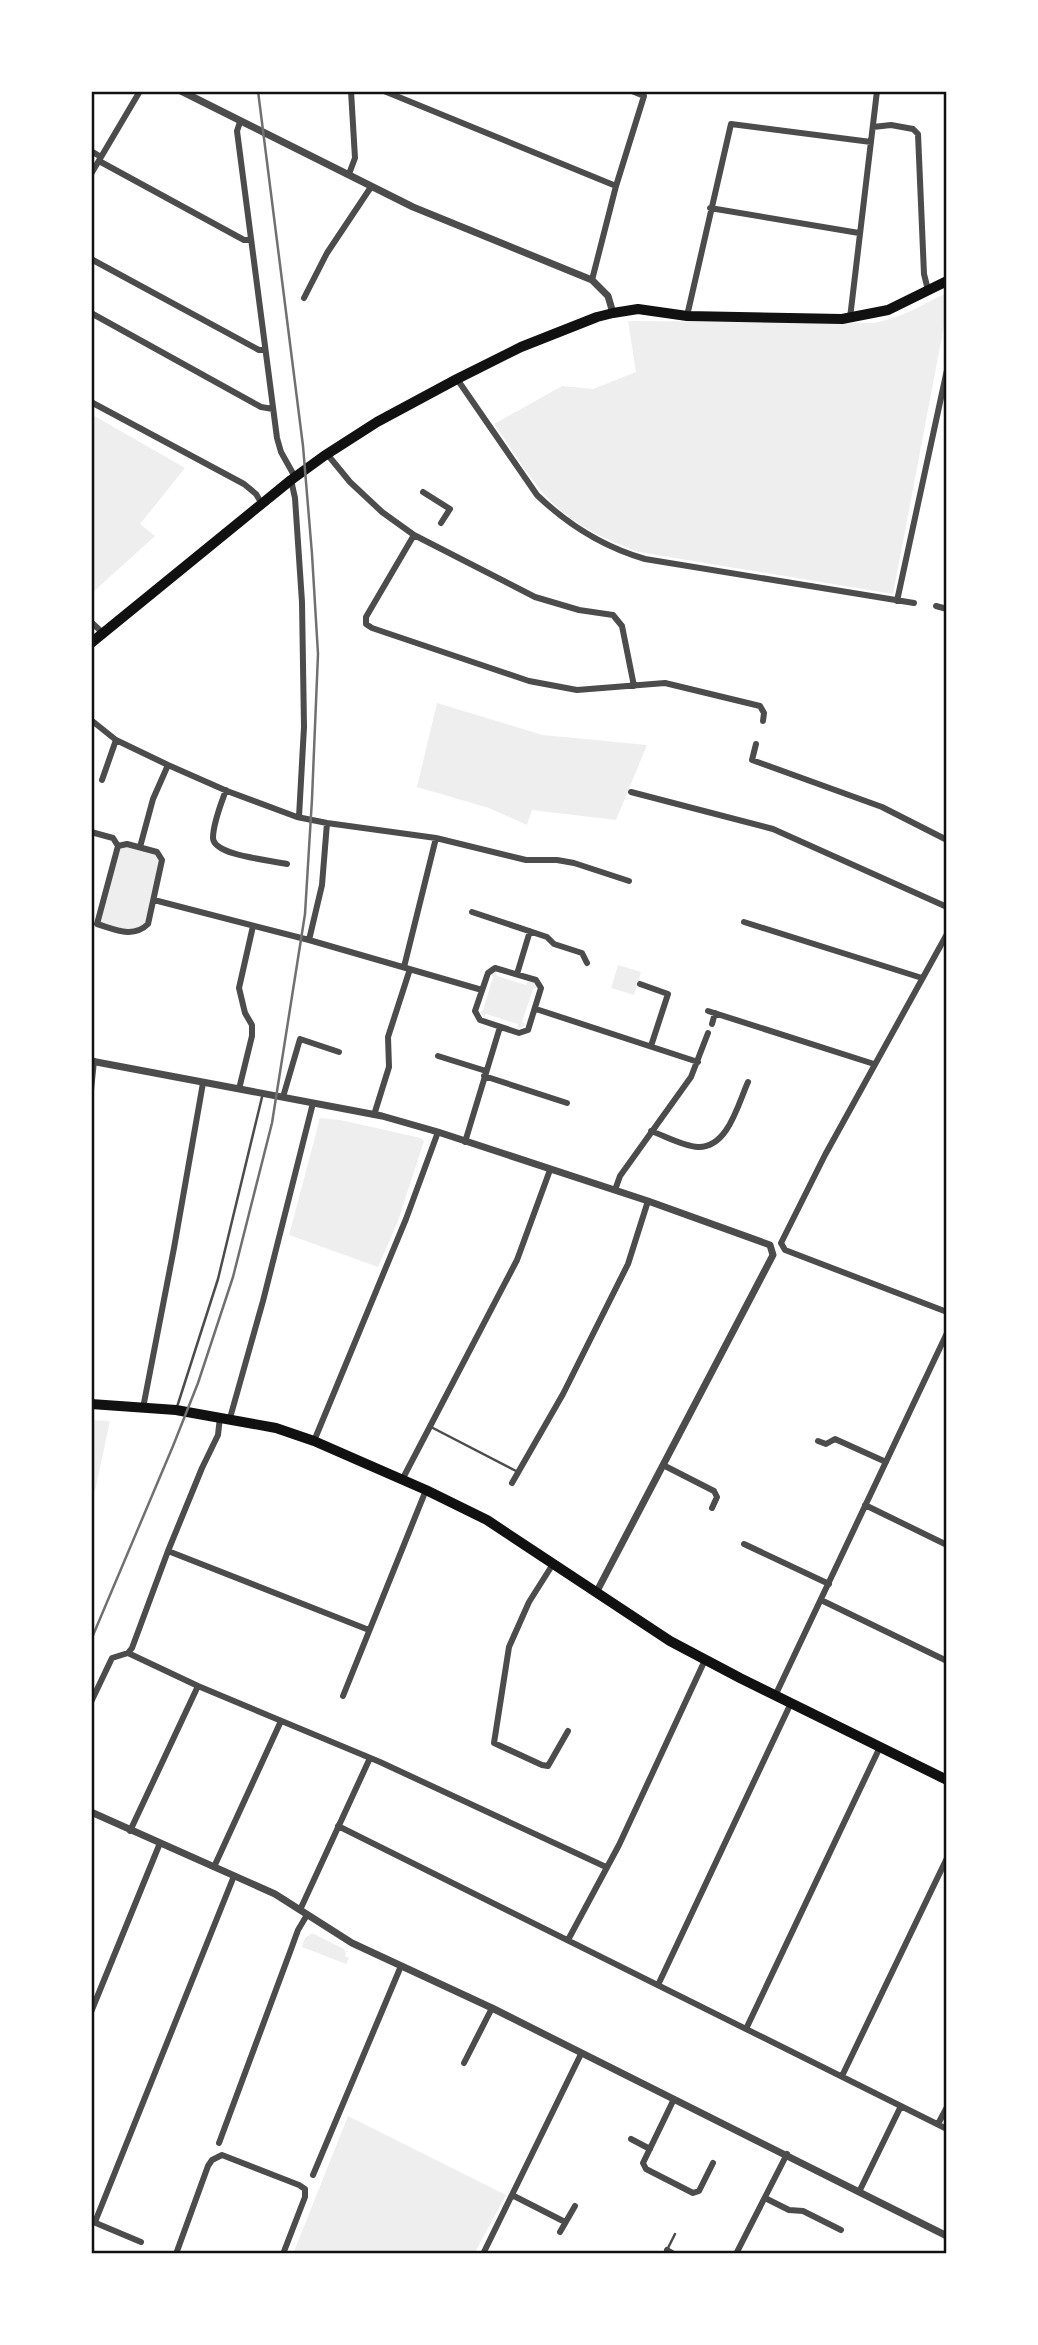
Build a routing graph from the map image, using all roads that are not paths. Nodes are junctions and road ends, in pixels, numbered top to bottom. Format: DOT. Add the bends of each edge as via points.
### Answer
graph roads {
  1 [pos="140,91"];
  2 [pos="181,91"];
  3 [pos="351,91"];
  4 [pos="384,91"];
  5 [pos="632,91"];
  6 [pos="877,91"];
  7 [pos="240,122"];
  8 [pos="873,127"];
  9 [pos="871,142"];
  10 [pos="91,151"];
  11 [pos="100,159"];
  12 [pos="91,174"];
  13 [pos="349,174"];
  14 [pos="617,186"];
  15 [pos="371,187"];
  16 [pos="710,208"];
  17 [pos="859,233"];
  18 [pos="251,240"];
  19 [pos="91,259"];
  20 [pos="592,280"];
  21 [pos="947,281"];
  22 [pos="928,290"];
  23 [pos="304,298"];
  24 [pos="91,313"];
  25 [pos="612,313"];
  26 [pos="687,316"];
  27 [pos="850,318"];
  28 [pos="265,350"];
  29 [pos="947,370"];
  30 [pos="457,379"];
  31 [pos="91,402"];
  32 [pos="273,409"];
  33 [pos="327,454"];
  34 [pos="293,479"];
  35 [pos="423,492"];
  36 [pos="262,504"];
  37 [pos="441,523"];
  38 [pos="434,534"];
  39 [pos="414,535"];
  40 [pos="429,543"];
  41 [pos="897,601"];
  42 [pos="914,603"];
  43 [pos="936,606"];
  44 [pos="947,609"];
  45 [pos="91,622"];
  46 [pos="104,634"];
  47 [pos="91,643"];
  48 [pos="634,686"];
  49 [pos="91,720"];
  50 [pos="762,721"];
  51 [pos="116,740"];
  52 [pos="756,744"];
  53 [pos="168,765"];
  54 [pos="102,780"];
  55 [pos="226,790"];
  56 [pos="631,792"];
  57 [pos="299,817"];
  58 [pos="327,823"];
  59 [pos="91,832"];
  60 [pos="436,838"];
  61 [pos="947,840"];
  62 [pos="118,846"];
  63 [pos="140,847"];
  64 [pos="287,864"];
  65 [pos="629,881"];
  66 [pos="154,900"];
  67 [pos="947,906"];
  68 [pos="472,912"];
  69 [pos="744,922"];
  70 [pos="94,923"];
  71 [pos="253,926"];
  72 [pos="530,931"];
  73 [pos="947,934"];
  74 [pos="309,940"];
  75 [pos="587,962"];
  76 [pos="407,968"];
  77 [pos="516,974"];
  78 [pos="922,978"];
  79 [pos="640,984"];
  80 [pos="482,990"];
  81 [pos="536,1009"];
  82 [pos="712,1024"];
  83 [pos="500,1027"];
  84 [pos="708,1033"];
  85 [pos="651,1046"];
  86 [pos="339,1052"];
  87 [pos="438,1056"];
  88 [pos="93,1061"];
  89 [pos="698,1062"];
  90 [pos="874,1064"];
  91 [pos="485,1074"];
  92 [pos="748,1082"];
  93 [pos="204,1083"];
  94 [pos="91,1090"];
  95 [pos="239,1090"];
  96 [pos="263,1093"];
  97 [pos="284,1097"];
  98 [pos="313,1103"];
  99 [pos="567,1103"];
  100 [pos="374,1115"];
  101 [pos="651,1131"];
  102 [pos="438,1132"];
  103 [pos="465,1142"];
  104 [pos="550,1170"];
  105 [pos="615,1190"];
  106 [pos="648,1201"];
  107 [pos="947,1312"];
  108 [pos="947,1333"];
  109 [pos="91,1404"];
  110 [pos="143,1408"];
  111 [pos="176,1410"];
  112 [pos="225,1418"];
  113 [pos="429,1426"];
  114 [pos="314,1441"];
  115 [pos="818,1441"];
  116 [pos="886,1462"];
  117 [pos="663,1465"];
  118 [pos="518,1472"];
  119 [pos="402,1480"];
  120 [pos="512,1483"];
  121 [pos="426,1490"];
  122 [pos="865,1505"];
  123 [pos="712,1508"];
  124 [pos="744,1544"];
  125 [pos="947,1545"];
  126 [pos="168,1551"];
  127 [pos="553,1564"];
  128 [pos="829,1584"];
  129 [pos="596,1593"];
  130 [pos="821,1600"];
  131 [pos="369,1629"];
  132 [pos="128,1653"];
  133 [pos="705,1660"];
  134 [pos="947,1661"];
  135 [pos="198,1686"];
  136 [pos="343,1696"];
  137 [pos="775,1696"];
  138 [pos="91,1702"];
  139 [pos="790,1703"];
  140 [pos="281,1721"];
  141 [pos="568,1731"];
  142 [pos="880,1747"];
  143 [pos="370,1758"];
  144 [pos="947,1780"];
  145 [pos="91,1812"];
  146 [pos="338,1826"];
  147 [pos="130,1830"];
  148 [pos="160,1843"];
  149 [pos="947,1858"];
  150 [pos="214,1867"];
  151 [pos="607,1867"];
  152 [pos="234,1876"];
  153 [pos="304,1913"];
  154 [pos="568,1940"];
  155 [pos="401,1966"];
  156 [pos="658,1984"];
  157 [pos="492,2008"];
  158 [pos="91,2011"];
  159 [pos="746,2029"];
  160 [pos="581,2054"];
  161 [pos="464,2063"];
  162 [pos="842,2076"];
  163 [pos="674,2099"];
  164 [pos="901,2106"];
  165 [pos="947,2107"];
  166 [pos="938,2124"];
  167 [pos="947,2129"];
  168 [pos="631,2139"];
  169 [pos="219,2143"];
  170 [pos="650,2149"];
  171 [pos="787,2154"];
  172 [pos="713,2163"];
  173 [pos="313,2175"];
  174 [pos="859,2192"];
  175 [pos="512,2195"];
  176 [pos="765,2198"];
  177 [pos="575,2206"];
  178 [pos="93,2221"];
  179 [pos="565,2222"];
  180 [pos="841,2230"];
  181 [pos="560,2232"];
  182 [pos="675,2234"];
  183 [pos="947,2236"];
  184 [pos="141,2242"];
  185 [pos="177,2253"];
  186 [pos="669,2253"];
  187 [pos="283,2254"];
  188 [pos="483,2254"];
  189 [pos="736,2254"];
  1 -- 11 [label="street"];
  2 -- 7 [label="street"];
  3 -- 13 [label="street" via="355,158"];
  4 -- 14 [label="street"];
  5 -- 14 [label="street" via="644,96"];
  6 -- 8 [label="street"];
  7 -- 13 [label="street"];
  7 -- 18 [label="street" via="237,131"];
  8 -- 9 [label="street"];
  8 -- 22 [label="street" via="891,125 918,134"];
  9 -- 16 [label="street" via="731,124"];
  9 -- 17 [label="street"];
  10 -- 11 [label="street"];
  11 -- 12 [label="street"];
  11 -- 18 [label="street"];
  13 -- 15 [label="street"];
  14 -- 20 [label="street"];
  15 -- 20 [label="street"];
  15 -- 23 [label="street" via="327,253"];
  16 -- 17 [label="street"];
  16 -- 26 [label="street"];
  17 -- 27 [label="street"];
  18 -- 28 [label="street"];
  19 -- 28 [label="street"];
  20 -- 25 [label="street" via="608,296"];
  21 -- 22 [label="main road"];
  22 -- 27 [label="main road" via="888,310"];
  24 -- 32 [label="street" via="261,407"];
  25 -- 26 [label="main road" via="638,309"];
  25 -- 30 [label="main road" via="521,347"];
  26 -- 27 [label="main road"];
  28 -- 32 [label="street"];
  29 -- 41 [label="street"];
  30 -- 33 [label="main road"];
  30 -- 41 [label="street" via="537,495 606,545 645,559"];
  31 -- 36 [label="street" via="244,484"];
  32 -- 34 [label="street" via="278,445"];
  33 -- 34 [label="main road"];
  33 -- 39 [label="street" via="382,512"];
  34 -- 36 [label="main road"];
  34 -- 57 [label="street" via="302,602 304,727"];
  35 -- 37 [label="street" via="450,509"];
  36 -- 46 [label="main road"];
  38 -- 40 [label="street"];
  39 -- 40 [label="street"];
  39 -- 48 [label="street" via="366,624 529,681 577,690"];
  40 -- 48 [label="street" via="535,597 613,615 622,626"];
  41 -- 42 [label="street"];
  43 -- 44 [label="street"];
  45 -- 46 [label="street"];
  46 -- 47 [label="main road"];
  48 -- 50 [label="street" via="665,683 760,706"];
  49 -- 51 [label="street"];
  51 -- 53 [label="street"];
  51 -- 54 [label="street"];
  52 -- 61 [label="street" via="752,760 882,807"];
  53 -- 55 [label="street"];
  53 -- 63 [label="street"];
  55 -- 57 [label="street"];
  55 -- 64 [label="street" via="215,845"];
  56 -- 67 [label="street" via="773,829"];
  57 -- 58 [label="street"];
  58 -- 60 [label="street"];
  58 -- 74 [label="street" via="322,885"];
  59 -- 62 [label="street" via="113,838"];
  60 -- 65 [label="street" via="526,860 574,863"];
  60 -- 76 [label="street"];
  62 -- 63 [label="street"];
  62 -- 70 [label="street"];
  63 -- 66 [label="street" via="158,852 162,860"];
  66 -- 70 [label="street" via="148,924 140,931 130,933"];
  66 -- 71 [label="street"];
  68 -- 72 [label="street"];
  69 -- 78 [label="street"];
  71 -- 74 [label="street"];
  71 -- 95 [label="street" via="239,988 253,1036"];
  72 -- 75 [label="street" via="582,953"];
  72 -- 77 [label="street"];
  73 -- 78 [label="street"];
  74 -- 76 [label="street"];
  76 -- 80 [label="street"];
  76 -- 100 [label="street" via="388,1037 389,1067"];
  77 -- 80 [label="street" via="495,968"];
  77 -- 81 [label="street" via="536,980 541,988"];
  78 -- 90 [label="street"];
  79 -- 85 [label="street" via="668,994"];
  80 -- 83 [label="street" via="475,1011 480,1020"];
  81 -- 83 [label="street" via="528,1030 519,1033"];
  81 -- 85 [label="street"];
  82 -- 90 [label="street" via="712,1012"];
  83 -- 91 [label="street"];
  84 -- 89 [label="street"];
  85 -- 89 [label="street"];
  86 -- 97 [label="street" via="300,1039"];
  87 -- 91 [label="street"];
  88 -- 93 [label="street"];
  88 -- 94 [label="street"];
  89 -- 101 [label="street"];
  90 -- 107 [label="street" via="781,1240 782,1246 785,1251"];
  91 -- 99 [label="street"];
  91 -- 103 [label="street"];
  92 -- 101 [label="street" via="725,1133 716,1142 692,1146"];
  93 -- 95 [label="street"];
  93 -- 110 [label="street"];
  95 -- 96 [label="street"];
  96 -- 97 [label="street"];
  96 -- 111 [label="lane" via="218,1279"];
  97 -- 98 [label="street"];
  98 -- 100 [label="street"];
  98 -- 112 [label="street" via="259,1314"];
  100 -- 102 [label="street"];
  101 -- 105 [label="street"];
  102 -- 103 [label="street"];
  102 -- 114 [label="street" via="407,1219"];
  103 -- 104 [label="street"];
  104 -- 105 [label="street"];
  104 -- 113 [label="street" via="517,1260"];
  105 -- 106 [label="street"];
  106 -- 117 [label="street" via="768,1243 773,1255"];
  106 -- 118 [label="street" via="628,1264"];
  108 -- 116 [label="street"];
  109 -- 110 [label="main road"];
  110 -- 111 [label="main road"];
  111 -- 112 [label="main road"];
  112 -- 114 [label="main road"];
  112 -- 126 [label="street"];
  113 -- 118 [label="lane"];
  113 -- 119 [label="street"];
  114 -- 119 [label="main road"];
  115 -- 116 [label="street" via="826,1444 835,1439"];
  116 -- 122 [label="street"];
  117 -- 123 [label="street" via="714,1491 717,1497"];
  117 -- 129 [label="street"];
  118 -- 120 [label="street"];
  119 -- 121 [label="main road"];
  121 -- 127 [label="main road" via="488,1520"];
  121 -- 131 [label="street"];
  122 -- 125 [label="street"];
  122 -- 128 [label="street"];
  124 -- 128 [label="street"];
  126 -- 131 [label="street"];
  126 -- 132 [label="street"];
  127 -- 129 [label="main road"];
  127 -- 141 [label="street" via="509,1647 494,1743 548,1766"];
  128 -- 130 [label="street"];
  129 -- 133 [label="main road"];
  130 -- 134 [label="street"];
  130 -- 137 [label="street"];
  131 -- 136 [label="street"];
  132 -- 135 [label="street"];
  132 -- 138 [label="street" via="112,1658"];
  133 -- 137 [label="main road"];
  133 -- 151 [label="street"];
  135 -- 140 [label="street"];
  135 -- 147 [label="street"];
  137 -- 139 [label="main road"];
  139 -- 142 [label="main road"];
  139 -- 156 [label="street"];
  140 -- 143 [label="street"];
  140 -- 150 [label="street"];
  142 -- 144 [label="main road"];
  142 -- 159 [label="street"];
  143 -- 146 [label="street"];
  143 -- 151 [label="street"];
  145 -- 147 [label="street"];
  146 -- 153 [label="street"];
  146 -- 154 [label="street"];
  147 -- 148 [label="street"];
  148 -- 150 [label="street"];
  148 -- 158 [label="street"];
  149 -- 162 [label="street"];
  150 -- 152 [label="street"];
  151 -- 154 [label="street"];
  152 -- 153 [label="street" via="287,1900"];
  152 -- 178 [label="street"];
  153 -- 155 [label="street"];
  153 -- 169 [label="street"];
  154 -- 156 [label="street"];
  155 -- 157 [label="street"];
  155 -- 173 [label="street"];
  156 -- 159 [label="street"];
  157 -- 160 [label="street"];
  157 -- 161 [label="street"];
  159 -- 162 [label="street"];
  160 -- 163 [label="street"];
  160 -- 175 [label="street"];
  162 -- 164 [label="street"];
  163 -- 170 [label="street"];
  163 -- 171 [label="street"];
  164 -- 166 [label="street"];
  164 -- 174 [label="street"];
  165 -- 166 [label="street"];
  166 -- 167 [label="street"];
  168 -- 170 [label="street"];
  170 -- 172 [label="street" via="643,2164 646,2169 693,2193 699,2191"];
  171 -- 174 [label="street"];
  171 -- 176 [label="street"];
  174 -- 183 [label="street"];
  175 -- 179 [label="street"];
  175 -- 188 [label="street"];
  176 -- 180 [label="street"];
  176 -- 189 [label="street"];
  177 -- 179 [label="street"];
  178 -- 184 [label="street"];
  179 -- 181 [label="street"];
  182 -- 186 [label="lane"];
  185 -- 187 [label="street" via="208,2166 219,2155 305,2189"];
}
